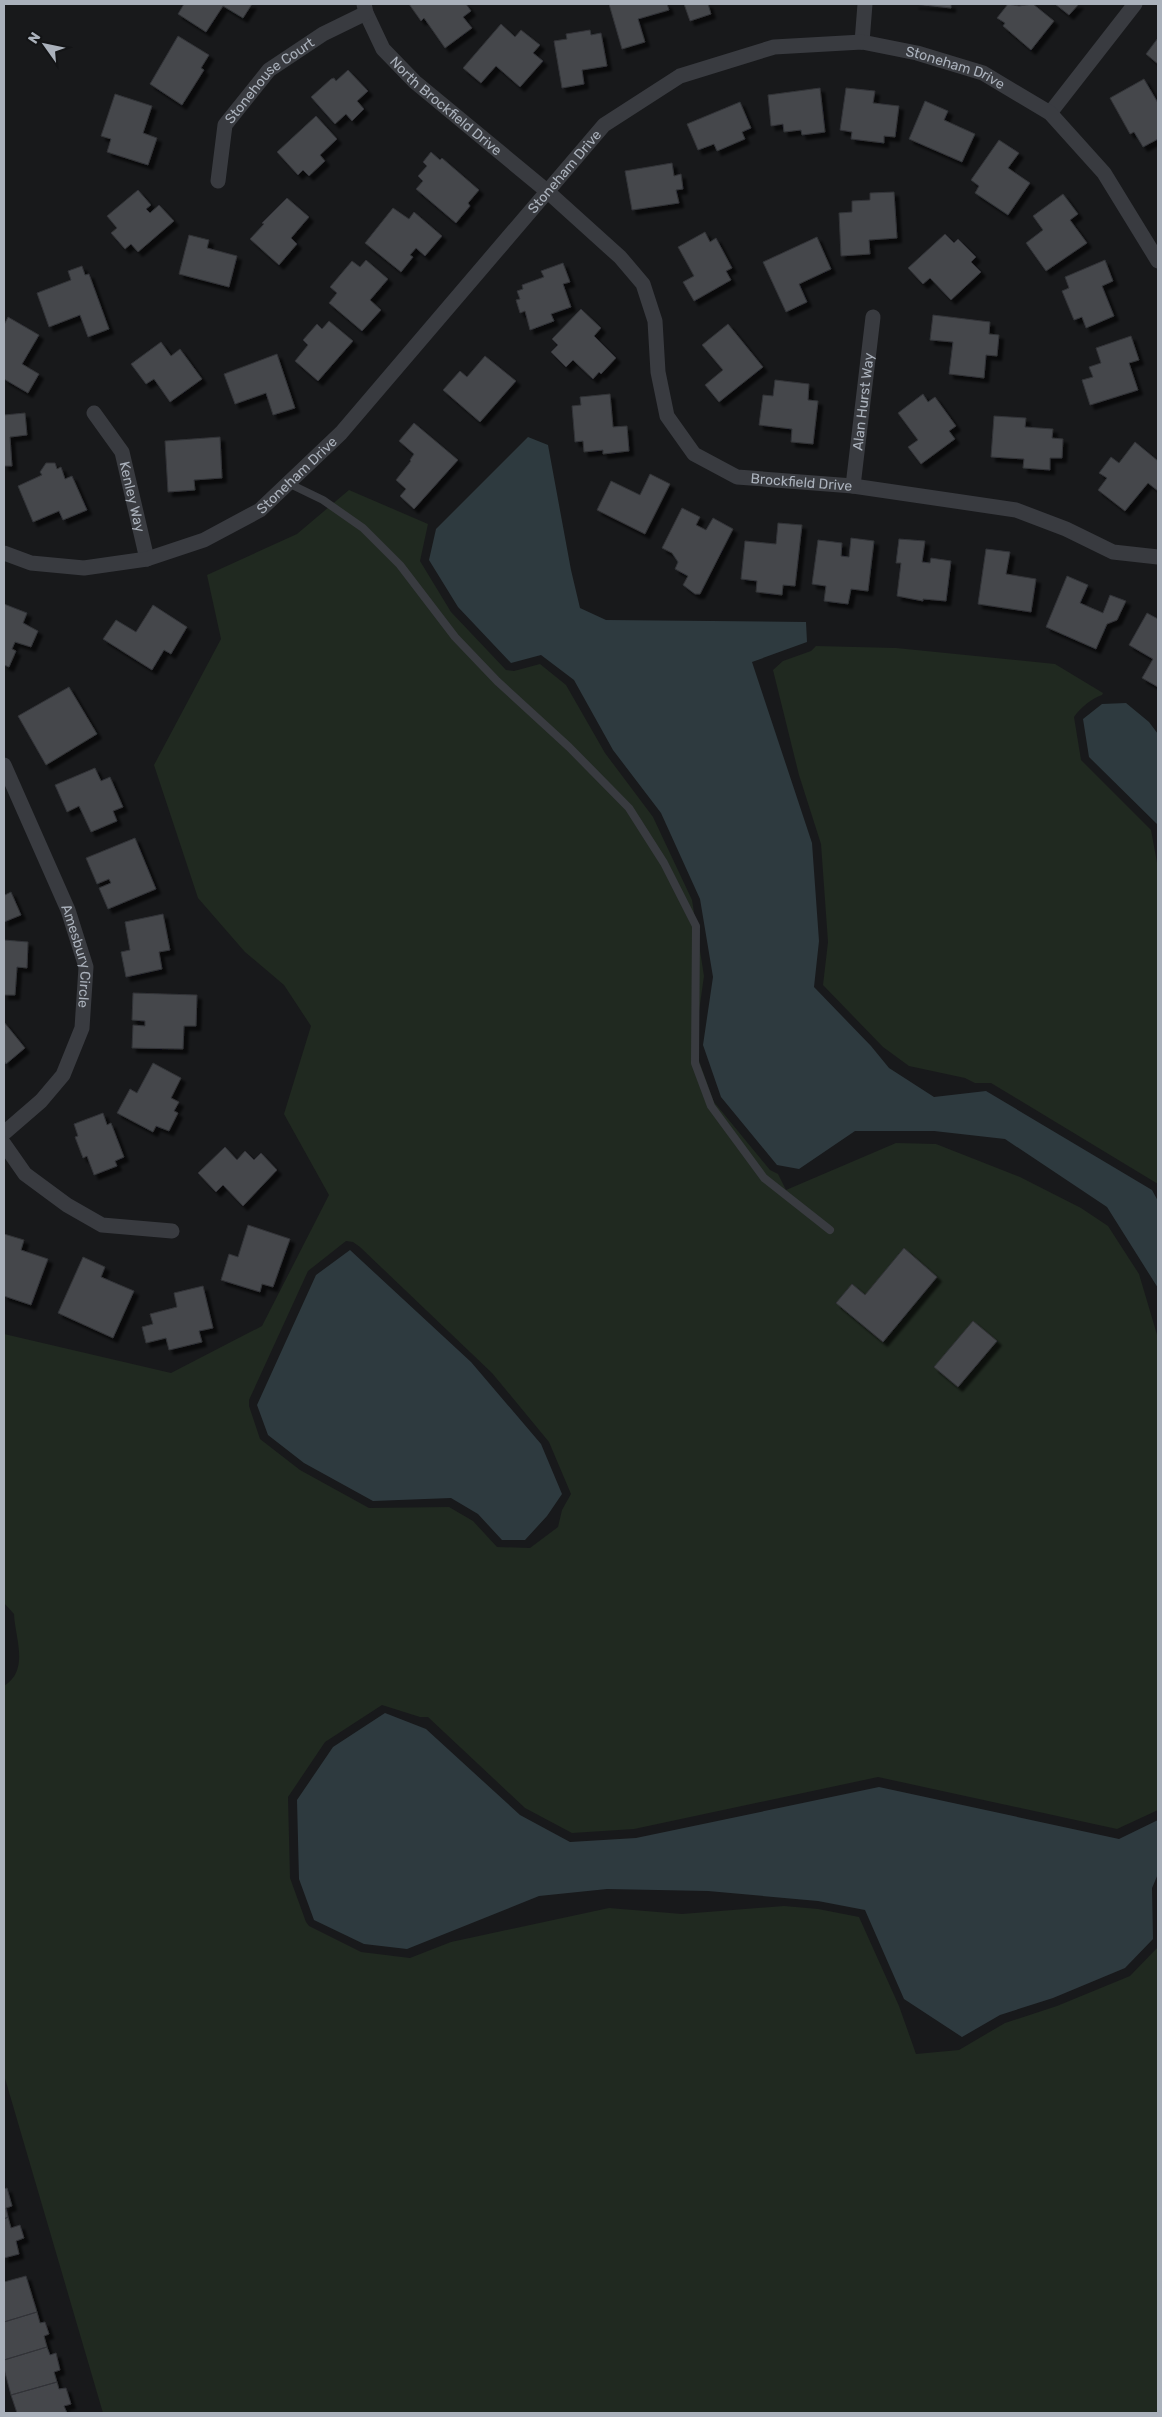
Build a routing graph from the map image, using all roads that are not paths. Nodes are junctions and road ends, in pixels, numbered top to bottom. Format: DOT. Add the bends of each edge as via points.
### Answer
graph roads {
  1 [pos="865,4"];
  2 [pos="1135,4"];
  3 [pos="365,9"];
  4 [pos="862,42"];
  5 [pos="1050,113"];
  6 [pos="218,181"];
  7 [pos="548,192"];
  8 [pos="1158,261"];
  9 [pos="874,317"];
  10 [pos="94,413"];
  11 [pos="290,484"];
  12 [pos="853,486"];
  13 [pos="4,553"];
  14 [pos="1158,557"];
  15 [pos="147,559"];
  16 [pos="4,766"];
  17 [pos="4,1133"];
  18 [pos="4,1144"];
  19 [pos="830,1230"];
  20 [pos="172,1231"];
  1 -- 4 [label="street"];
  2 -- 5 [label="street"];
  3 -- 6 [label="street, Stonehouse Court" via="269,70 225,125"];
  3 -- 7 [label="street, North Brockfield Drive" via="383,50 415,82"];
  4 -- 5 [label="street, Stoneham Drive" via="917,53 983,73"];
  4 -- 7 [label="street, Stoneham Drive" via="774,47 680,76 604,125"];
  5 -- 8 [label="street, Stoneham Drive" via="1104,173"];
  7 -- 11 [label="street, Stoneham Drive" via="341,433"];
  7 -- 12 [label="street, Brockfield Drive" via="620,257 643,284 655,321 658,372 667,416 694,454 737,477"];
  9 -- 12 [label="street, Alan Hurst Way"];
  10 -- 15 [label="street, Kenley Way" via="122,452"];
  11 -- 15 [label="street, Stoneham Drive" via="260,510 204,540"];
  11 -- 19 [label="lane" via="323,500 363,528 400,565 455,637 496,681 569,747 629,808 664,863 696,926 695,1063 712,1106 764,1178"];
  12 -- 14 [label="street, Brockfield Drive" via="1016,510 1113,552"];
  13 -- 15 [label="street, Stoneham Drive" via="31,563 84,568"];
  16 -- 17 [label="street, Amesbury Circle" via="68,910 86,968 82,1028 63,1075"];
  18 -- 20 [label="street" via="25,1174 67,1205 102,1225"];
}
